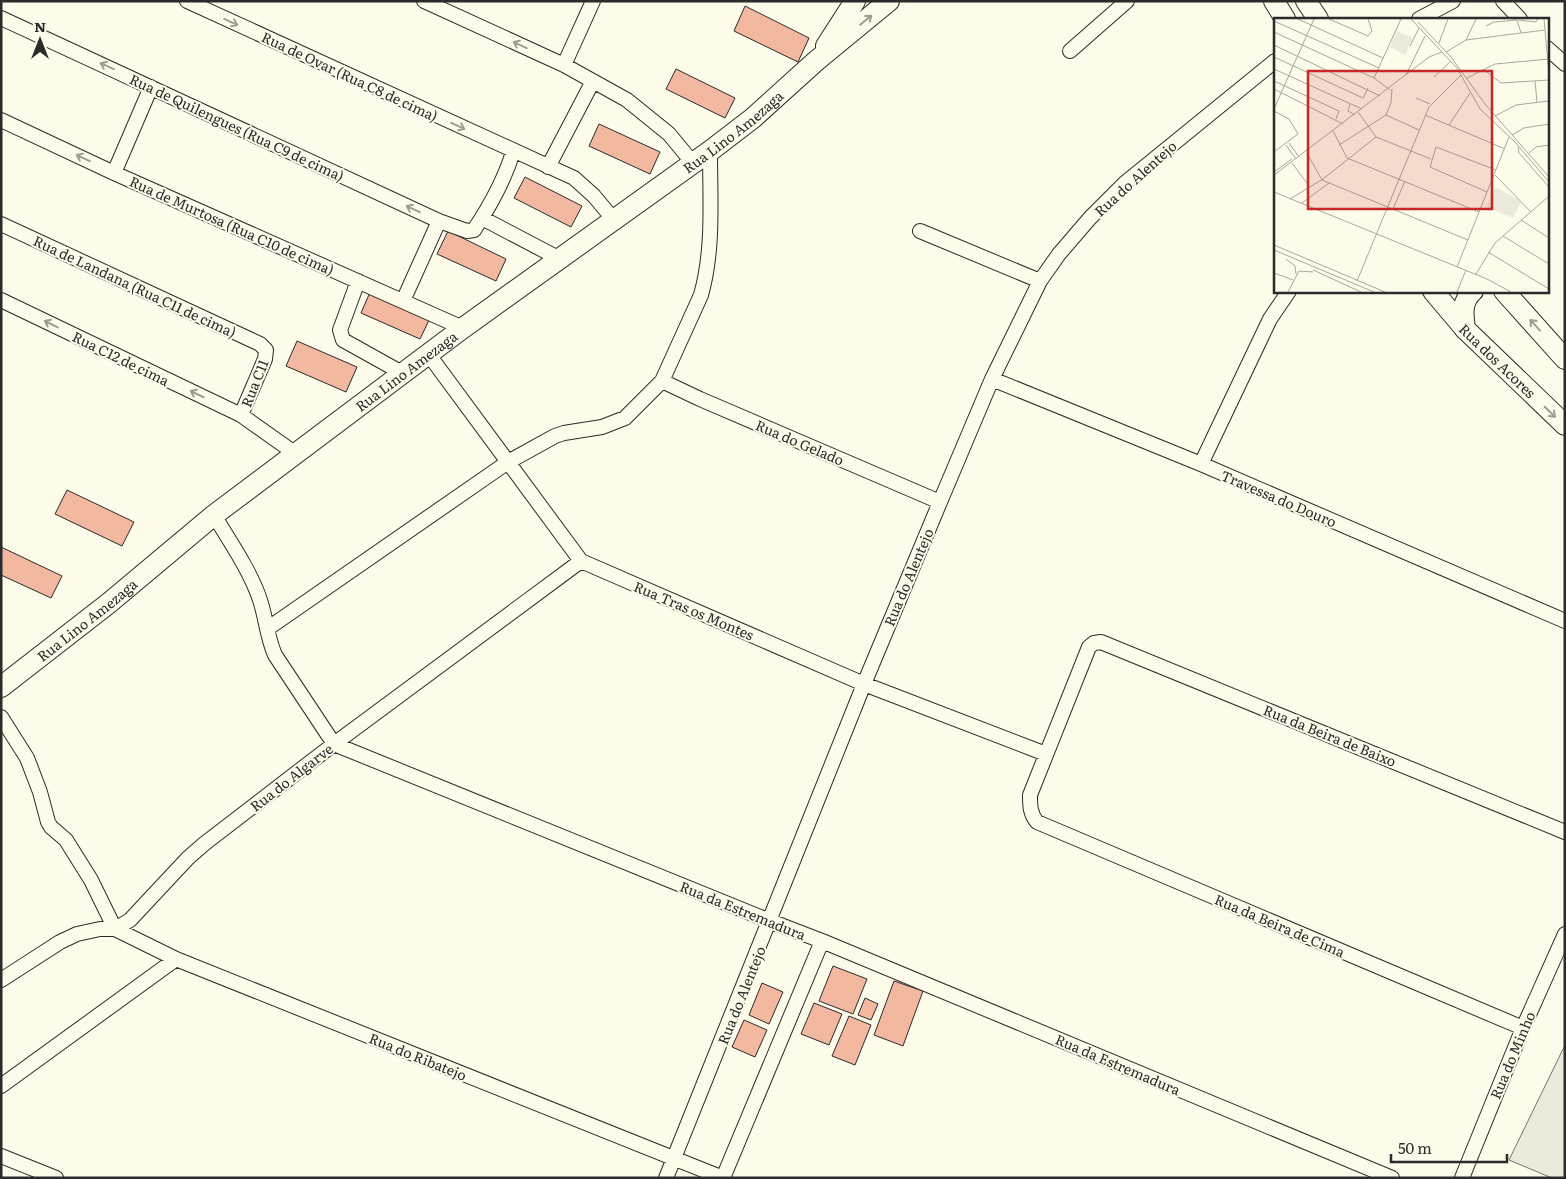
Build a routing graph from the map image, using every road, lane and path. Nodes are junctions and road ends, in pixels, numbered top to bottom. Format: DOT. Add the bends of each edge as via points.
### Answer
graph roads {
  1 [pos="187,1"];
  2 [pos="424,1"];
  3 [pos="593,1"];
  4 [pos="854,1"];
  5 [pos="889,1"];
  6 [pos="1127,1"];
  7 [pos="1274,1"];
  8 [pos="1306,1"];
  9 [pos="1453,1"];
  10 [pos="1503,1"];
  11 [pos="1,18"];
  12 [pos="1284,18"];
  13 [pos="1317,18"];
  14 [pos="1421,18"];
  15 [pos="1519,18"];
  16 [pos="1548,49"];
  17 [pos="1070,51"];
  18 [pos="816,61"];
  19 [pos="1274,62"];
  20 [pos="1565,64"];
  21 [pos="564,65"];
  22 [pos="593,81"];
  23 [pos="151,86"];
  24 [pos="1,120"];
  25 [pos="710,151"];
  26 [pos="513,152"];
  27 [pos="693,163"];
  28 [pos="548,167"];
  29 [pos="114,172"];
  30 [pos="482,218"];
  31 [pos="614,220"];
  32 [pos="439,221"];
  33 [pos="1,224"];
  34 [pos="920,231"];
  35 [pos="560,259"];
  36 [pos="358,281"];
  37 [pos="1040,281"];
  38 [pos="1288,292"];
  39 [pos="1435,292"];
  40 [pos="1472,292"];
  41 [pos="1505,292"];
  42 [pos="1,300"];
  43 [pos="402,301"];
  44 [pos="463,328"];
  45 [pos="1464,329"];
  46 [pos="266,350"];
  47 [pos="429,355"];
  48 [pos="1565,359"];
  49 [pos="404,374"];
  50 [pos="992,379"];
  51 [pos="662,381"];
  52 [pos="241,415"];
  53 [pos="1565,425"];
  54 [pos="296,454"];
  55 [pos="508,462"];
  56 [pos="1201,464"];
  57 [pos="940,502"];
  58 [pos="214,515"];
  59 [pos="581,561"];
  60 [pos="1565,620"];
  61 [pos="267,629"];
  62 [pos="864,684"];
  63 [pos="1,687"];
  64 [pos="1,717"];
  65 [pos="334,744"];
  66 [pos="1046,754"];
  67 [pos="1565,832"];
  68 [pos="770,921"];
  69 [pos="115,929"];
  70 [pos="1565,934"];
  71 [pos="822,941"];
  72 [pos="176,960"];
  73 [pos="2,976"];
  74 [pos="1523,1028"];
  75 [pos="1,1086"];
  76 [pos="1,1156"];
  77 [pos="674,1159"];
  78 [pos="56,1178"];
  79 [pos="666,1178"];
  80 [pos="723,1178"];
  81 [pos="1392,1178"];
  82 [pos="1462,1178"];
  1 -- 26 [label="street, Rua de Ovar (Rua C8 de cima), one-way"];
  21 -- 2 [label="street, one-way"];
  3 -- 21 [label="street"];
  4 -- 18 [label="street, Rua Lino Amezaga"];
  18 -- 5 [label="street, Rua Lino Amezaga, one-way"];
  6 -- 17 [label="street"];
  7 -- 12 [label="street"];
  8 -- 13 [label="street"];
  9 -- 14 [label="street"];
  10 -- 15 [label="street"];
  23 -- 11 [label="street, Rua de Quilengues (Rua C9 de cima), one-way"];
  16 -- 20 [label="street"];
  18 -- 25 [label="street, Rua Lino Amezaga" via="753,118"];
  19 -- 37 [label="street, Rua do Alentejo" via="1125,183 1090,218"];
  21 -- 22 [label="street"];
  22 -- 27 [label="street" via="650,117"];
  22 -- 28 [label="street"];
  23 -- 29 [label="street"];
  32 -- 23 [label="street, Rua de Quilengues (Rua C9 de cima), one-way"];
  29 -- 24 [label="street, Rua de Murtosa (Rua C10 de cima), one-way"];
  25 -- 27 [label="street, Rua Lino Amezaga"];
  25 -- 51 [label="street" via="706,280"];
  26 -- 28 [label="street, Rua de Ovar (Rua C8 de cima)"];
  26 -- 30 [label="street"];
  27 -- 31 [label="street, Rua Lino Amezaga"];
  28 -- 31 [label="street, Rua de Ovar (Rua C8 de cima)" via="574,178"];
  29 -- 36 [label="street, Rua de Murtosa (Rua C10 de cima)"];
  30 -- 32 [label="street, Rua de Quilengues (Rua C9 de cima)" via="474,230 467,231"];
  30 -- 35 [label="street"];
  31 -- 35 [label="street, Rua Lino Amezaga"];
  32 -- 43 [label="street"];
  33 -- 46 [label="street, Rua de Landana (Rua C11 de cima)" via="260,344"];
  34 -- 37 [label="street"];
  35 -- 44 [label="street, Rua Lino Amezaga"];
  36 -- 43 [label="street, Rua de Murtosa (Rua C10 de cima)"];
  36 -- 49 [label="street" via="340,330 343,340"];
  37 -- 50 [label="street, Rua do Alentejo"];
  38 -- 56 [label="street" via="1270,318"];
  39 -- 45 [label="street, Rua dos Acores"];
  40 -- 45 [label="street" via="1462,308"];
  48 -- 41 [label="street, one-way"];
  52 -- 42 [label="street, Rua C12 de cima, one-way"];
  43 -- 44 [label="street, Rua de Murtosa (Rua C10 de cima)"];
  44 -- 47 [label="street, Rua Lino Amezaga"];
  45 -- 53 [label="street, Rua dos Acores, one-way"];
  46 -- 52 [label="street, Rua C11"];
  47 -- 49 [label="street, Rua Lino Amezaga"];
  47 -- 55 [label="street"];
  49 -- 54 [label="street, Rua Lino Amezaga"];
  50 -- 56 [label="street, Travessa do Douro"];
  50 -- 57 [label="street, Rua do Alentejo"];
  51 -- 55 [label="street" via="619,421 555,436"];
  51 -- 57 [label="street, Rua do Gelado"];
  52 -- 54 [label="street, Rua C12 de cima"];
  54 -- 58 [label="street, Rua Lino Amezaga"];
  55 -- 59 [label="street"];
  55 -- 61 [label="street"];
  56 -- 60 [label="street, Travessa do Douro"];
  57 -- 62 [label="street, Rua do Alentejo"];
  58 -- 61 [label="street" via="253,584"];
  58 -- 63 [label="street, Rua Lino Amezaga"];
  59 -- 62 [label="street, Rua Tras os Montes"];
  59 -- 65 [label="street, Rua do Algarve"];
  61 -- 65 [label="street" via="275,655"];
  62 -- 66 [label="street, Rua Tras os Montes"];
  62 -- 68 [label="street, Rua do Alentejo"];
  64 -- 69 [label="street" via="27,758 48,822 66,840 91,880"];
  65 -- 68 [label="street, Rua da Estremadura"];
  65 -- 69 [label="street, Rua do Algarve" via="188,858 136,914"];
  66 -- 67 [label="street, Rua da Beira de Baixo" via="1089,647 1102,642"];
  66 -- 74 [label="street, Rua da Beira de Cima" via="1030,795 1030,811 1037,822"];
  68 -- 71 [label="street, Rua da Estremadura"];
  68 -- 77 [label="street, Rua do Alentejo"];
  69 -- 72 [label="street, Rua do Ribatejo"];
  69 -- 73 [label="street" via="78,934"];
  70 -- 74 [label="street, Rua do Minho"];
  71 -- 80 [label="street"];
  71 -- 81 [label="street, Rua da Estremadura"];
  72 -- 75 [label="street"];
  72 -- 77 [label="street, Rua do Ribatejo"];
  74 -- 82 [label="street, Rua do Minho"];
  76 -- 78 [label="street"];
  77 -- 79 [label="street, Rua do Alentejo"];
  77 -- 80 [label="street, Rua do Ribatejo"];
}
